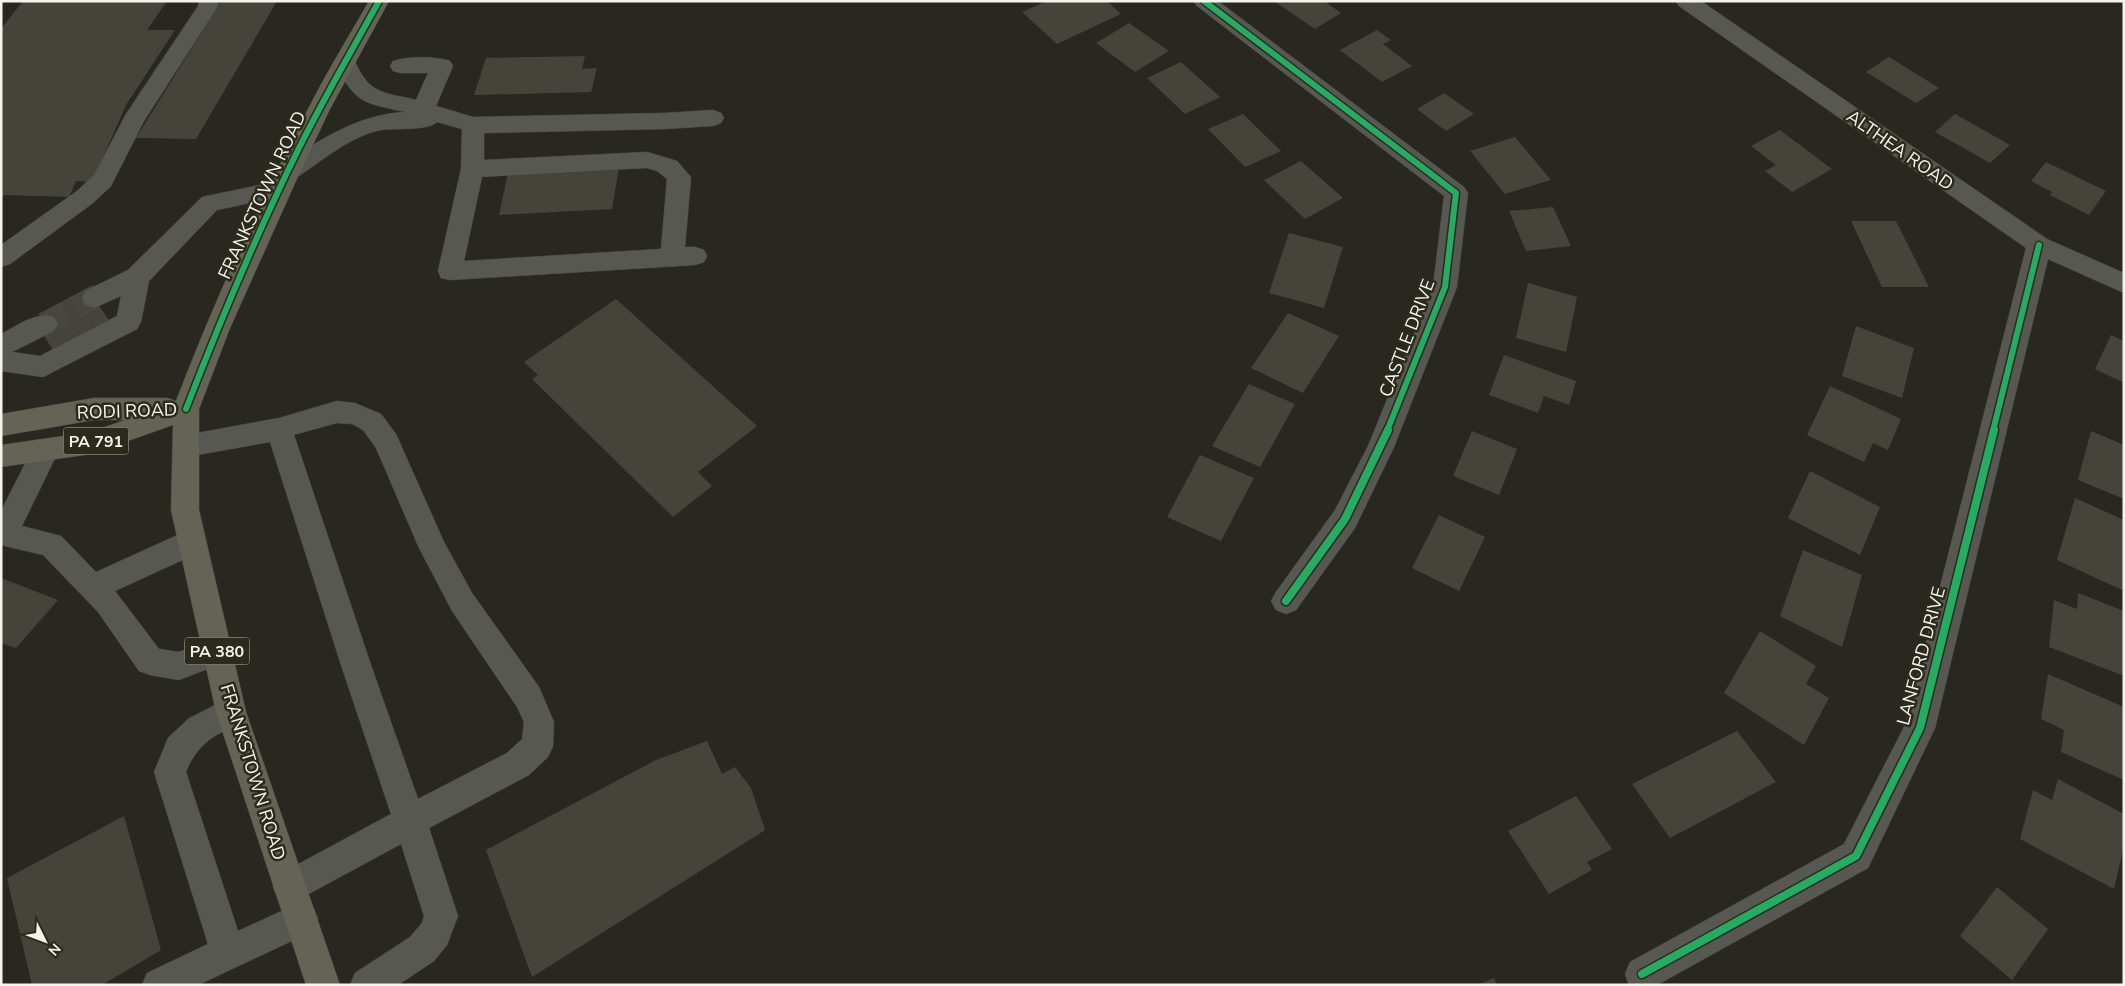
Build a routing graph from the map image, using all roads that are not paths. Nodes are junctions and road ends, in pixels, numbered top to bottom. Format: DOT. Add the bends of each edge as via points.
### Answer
graph roads {
  1 [pos="209,1"];
  2 [pos="379,1"];
  3 [pos="1204,1"];
  4 [pos="1686,1"];
  5 [pos="345,63"];
  6 [pos="401,66"];
  7 [pos="423,110"];
  8 [pos="447,118"];
  9 [pos="713,118"];
  10 [pos="473,125"];
  11 [pos="472,169"];
  12 [pos="284,181"];
  13 [pos="2039,246"];
  14 [pos="1,258"];
  15 [pos="137,277"];
  16 [pos="2124,284"];
  17 [pos="94,298"];
  18 [pos="45,324"];
  19 [pos="1,346"];
  20 [pos="1,361"];
  21 [pos="186,409"];
  22 [pos="1,425"];
  23 [pos="279,430"];
  24 [pos="186,446"];
  25 [pos="46,450"];
  26 [pos="1,456"];
  27 [pos="3,533"];
  28 [pos="192,542"];
  29 [pos="93,587"];
  30 [pos="1286,601"];
  31 [pos="217,651"];
  32 [pos="231,712"];
  33 [pos="410,821"];
  34 [pos="290,887"];
  35 [pos="301,919"];
  36 [pos="228,953"];
  37 [pos="1642,974"];
  38 [pos="159,985"];
  39 [pos="323,985"];
  40 [pos="367,985"];
  1 -- 14 [label="street" via="134,119 104,180"];
  2 -- 5 [label="main road, FRANKSTOWN ROAD / PA 380"];
  3 -- 30 [label="street, CASTLE DRIVE" via="1456,193 1445,287 1381,447 1345,519"];
  4 -- 13 [label="street, ALTHEA ROAD"];
  5 -- 7 [label="street" via="364,92"];
  5 -- 12 [label="main road, FRANKSTOWN ROAD / PA 380"];
  6 -- 7 [label="street" via="442,66"];
  7 -- 8 [label="street"];
  8 -- 10 [label="street"];
  8 -- 12 [label="street" via="372,125 354,132"];
  9 -- 10 [label="street"];
  10 -- 11 [label="street"];
  11 -- 11 [label="street" via="450,271 683,256 679,177 662,162 647,160"];
  12 -- 15 [label="street" via="210,203"];
  12 -- 21 [label="main road, FRANKSTOWN ROAD / PA 380" via="217,328"];
  13 -- 16 [label="street, ALTHEA ROAD"];
  13 -- 37 [label="street, LANFORD DRIVE" via="1920,728 1856,856"];
  15 -- 17 [label="street"];
  15 -- 20 [label="street" via="128,322 43,367"];
  18 -- 19 [label="street"];
  21 -- 22 [label="main road, RODI ROAD / PA 791" via="94,409"];
  21 -- 24 [label="main road, FRANKSTOWN ROAD / PA 380"];
  21 -- 25 [label="main road, RODI ROAD / PA 791" via="91,443"];
  23 -- 24 [label="street"];
  23 -- 33 [label="street"];
  23 -- 33 [label="street" via="336,412 354,414 372,422 387,442 437,556 462,602 528,697 539,722 537,746 518,764"];
  24 -- 28 [label="main road, FRANKSTOWN ROAD / PA 380" via="185,510"];
  25 -- 26 [label="main road, RODI ROAD / PA 791"];
  25 -- 27 [label="street"];
  27 -- 29 [label="street" via="51,544"];
  28 -- 29 [label="street"];
  28 -- 31 [label="main road, FRANKSTOWN ROAD / PA 380"];
  29 -- 31 [label="street" via="150,660 180,666"];
  31 -- 32 [label="main road, FRANKSTOWN ROAD / PA 380"];
  32 -- 34 [label="main road, FRANKSTOWN ROAD / PA 380"];
  32 -- 36 [label="street" via="199,729 178,749 170,772"];
  33 -- 34 [label="street"];
  33 -- 40 [label="street" via="441,916 435,933 422,949"];
  34 -- 35 [label="main road, FRANKSTOWN ROAD / PA 380"];
  35 -- 36 [label="street"];
  35 -- 39 [label="main road, FRANKSTOWN ROAD / PA 380"];
  36 -- 38 [label="street"];
}
